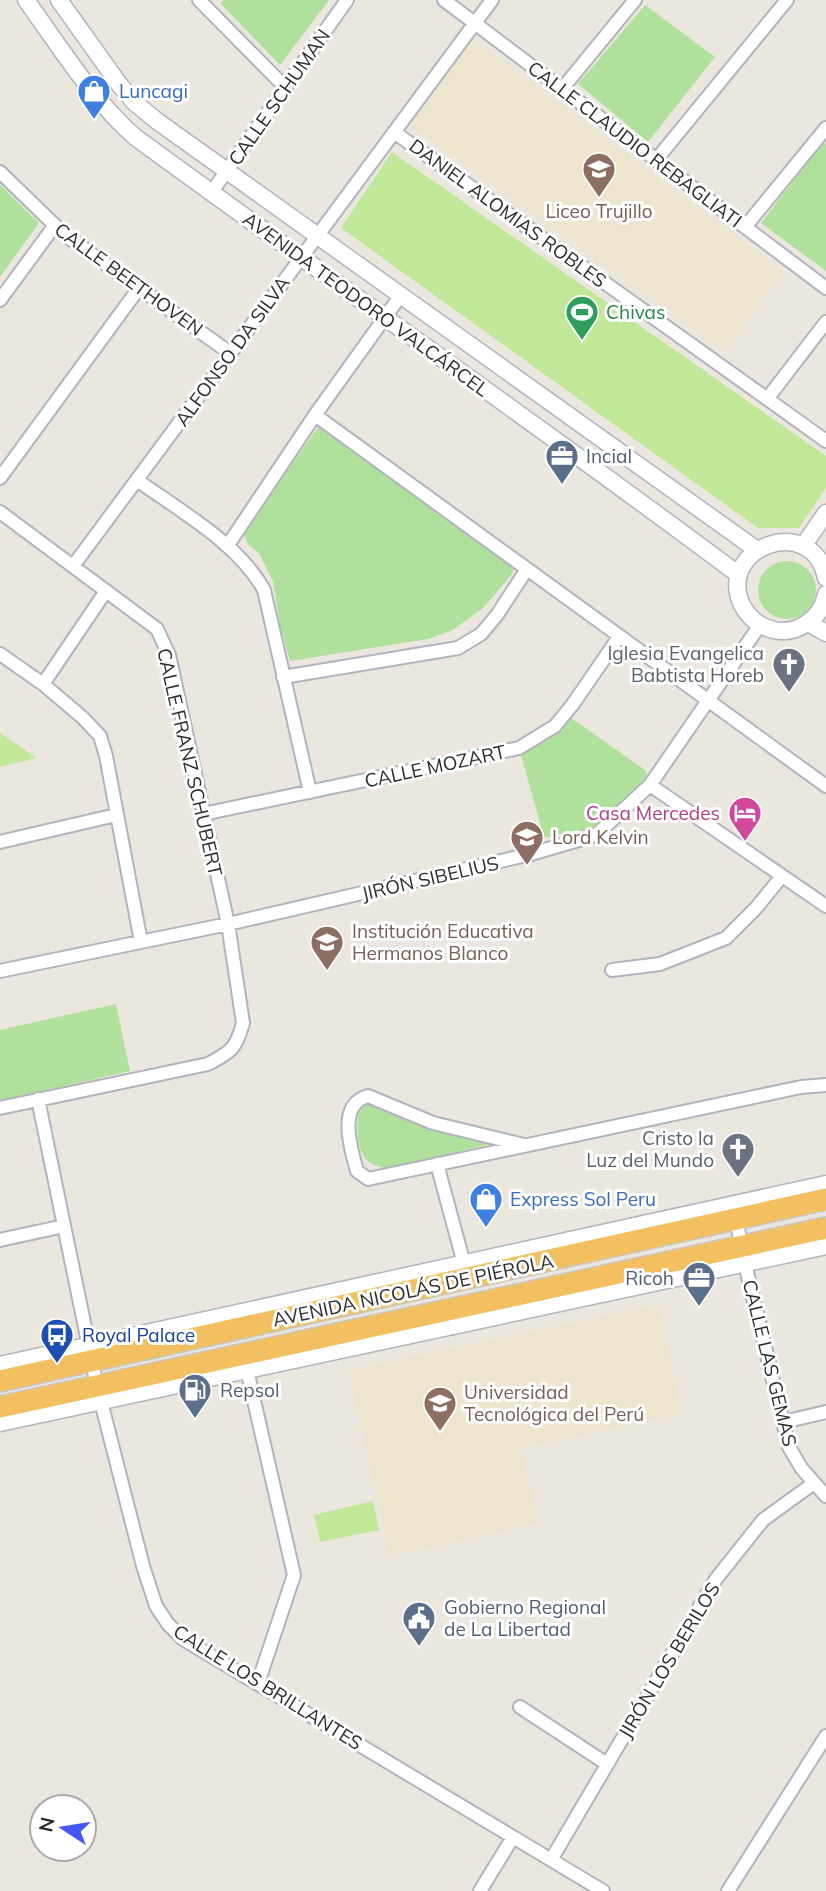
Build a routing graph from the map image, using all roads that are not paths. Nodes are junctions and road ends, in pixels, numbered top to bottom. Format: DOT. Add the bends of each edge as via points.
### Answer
graph roads {
  1 [pos="26,0"];
  2 [pos="59,0"];
  3 [pos="346,0"];
  4 [pos="444,0"];
  5 [pos="492,0"];
  6 [pos="635,0"];
  7 [pos="787,0"];
  8 [pos="204,2"];
  9 [pos="475,23"];
  10 [pos="285,87"];
  11 [pos="562,89"];
  12 [pos="826,128"];
  13 [pos="394,132"];
  14 [pos="656,160"];
  15 [pos="228,171"];
  16 [pos="0,172"];
  17 [pos="211,193"];
  18 [pos="55,225"];
  19 [pos="745,227"];
  20 [pos="317,235"];
  21 [pos="300,258"];
  22 [pos="139,288"];
  23 [pos="826,288"];
  24 [pos="401,295"];
  25 [pos="0,300"];
  26 [pos="384,317"];
  27 [pos="826,322"];
  28 [pos="230,353"];
  29 [pos="767,399"];
  30 [pos="315,415"];
  31 [pos="826,441"];
  32 [pos="624,455"];
  33 [pos="0,478"];
  34 [pos="609,478"];
  35 [pos="137,480"];
  36 [pos="0,512"];
  37 [pos="826,513"];
  38 [pos="228,545"];
  39 [pos="803,546"];
  40 [pos="757,550"];
  41 [pos="824,565"];
  42 [pos="73,566"];
  43 [pos="527,569"];
  44 [pos="739,575"];
  45 [pos="106,591"];
  46 [pos="826,594"];
  47 [pos="826,600"];
  48 [pos="808,623"];
  49 [pos="760,625"];
  50 [pos="826,633"];
  51 [pos="620,637"];
  52 [pos="0,654"];
  53 [pos="283,677"];
  54 [pos="43,684"];
  55 [pos="708,701"];
  56 [pos="650,785"];
  57 [pos="826,786"];
  58 [pos="310,792"];
  59 [pos="203,814"];
  60 [pos="116,815"];
  61 [pos="0,842"];
  62 [pos="782,876"];
  63 [pos="826,906"];
  64 [pos="228,924"];
  65 [pos="141,942"];
  66 [pos="612,970"];
  67 [pos="0,971"];
  68 [pos="826,1085"];
  69 [pos="38,1099"];
  70 [pos="0,1108"];
  71 [pos="524,1145"];
  72 [pos="436,1164"];
  73 [pos="826,1184"];
  74 [pos="826,1199"];
  75 [pos="735,1212"];
  76 [pos="64,1226"];
  77 [pos="826,1228"];
  78 [pos="0,1240"];
  79 [pos="826,1246"];
  80 [pos="743,1255"];
  81 [pos="466,1271"];
  82 [pos="309,1348"];
  83 [pos="90,1353"];
  84 [pos="0,1365"];
  85 [pos="247,1370"];
  86 [pos="0,1381"];
  87 [pos="99,1394"];
  88 [pos="0,1407"];
  89 [pos="826,1412"];
  90 [pos="783,1422"];
  91 [pos="0,1423"];
  92 [pos="814,1483"];
  93 [pos="826,1496"];
  94 [pos="258,1683"];
  95 [pos="520,1707"];
  96 [pos="826,1736"];
  97 [pos="607,1764"];
  98 [pos="513,1837"];
  99 [pos="551,1860"];
  100 [pos="480,1891"];
  101 [pos="603,1891"];
  102 [pos="728,1891"];
  1 -- 17 [label="street, AVENIDA TEODORO VALCÁRCEL" via="117,121"];
  2 -- 15 [label="street, AVENIDA TEODORO VALCÁRCEL" via="135,103"];
  3 -- 10 [label="street, CALLE SCHUMAN"];
  4 -- 9 [label="street, CALLE CLAUDIO REBAGLIATI"];
  5 -- 9 [label="street, ALFONSO DA SILVA"];
  6 -- 11 [label="street"];
  7 -- 14 [label="street"];
  8 -- 10 [label="street"];
  9 -- 11 [label="street, CALLE CLAUDIO REBAGLIATI"];
  9 -- 13 [label="street, ALFONSO DA SILVA"];
  10 -- 15 [label="street, CALLE SCHUMAN"];
  11 -- 14 [label="street, CALLE CLAUDIO REBAGLIATI"];
  12 -- 19 [label="street"];
  13 -- 20 [label="street, ALFONSO DA SILVA"];
  13 -- 29 [label="street, DANIEL ALOMIAS ROBLES"];
  14 -- 19 [label="street, CALLE CLAUDIO REBAGLIATI"];
  15 -- 17 [label="street, CALLE SCHUMAN"];
  15 -- 20 [label="street, AVENIDA TEODORO VALCÁRCEL"];
  16 -- 18 [label="street, CALLE BEETHOVEN"];
  17 -- 21 [label="street, AVENIDA TEODORO VALCÁRCEL"];
  18 -- 22 [label="street, CALLE BEETHOVEN"];
  18 -- 25 [label="street"];
  19 -- 23 [label="street, CALLE CLAUDIO REBAGLIATI"];
  20 -- 21 [label="street, ALFONSO DA SILVA"];
  20 -- 24 [label="street, AVENIDA TEODORO VALCÁRCEL"];
  21 -- 26 [label="street, AVENIDA TEODORO VALCÁRCEL"];
  21 -- 28 [label="street, ALFONSO DA SILVA"];
  22 -- 28 [label="street, CALLE BEETHOVEN"];
  22 -- 33 [label="street"];
  24 -- 26 [label="street"];
  24 -- 32 [label="street, AVENIDA TEODORO VALCÁRCEL"];
  26 -- 30 [label="street"];
  26 -- 34 [label="street, AVENIDA TEODORO VALCÁRCEL"];
  27 -- 29 [label="street"];
  28 -- 35 [label="street, ALFONSO DA SILVA"];
  29 -- 31 [label="street, DANIEL ALOMIAS ROBLES"];
  30 -- 38 [label="street"];
  30 -- 43 [label="street"];
  32 -- 34 [label="street"];
  32 -- 40 [label="street, AVENIDA TEODORO VALCÁRCEL"];
  34 -- 44 [label="street, AVENIDA TEODORO VALCÁRCEL"];
  35 -- 38 [label="street"];
  35 -- 42 [label="street, ALFONSO DA SILVA"];
  36 -- 42 [label="street, CALLE FRANZ SCHUBERT"];
  37 -- 39 [label="street"];
  38 -- 53 [label="street" via="264,590"];
  39 -- 40 [label="street" via="780,541"];
  39 -- 41 [label="street"];
  40 -- 44 [label="street"];
  42 -- 45 [label="street, CALLE FRANZ SCHUBERT"];
  43 -- 51 [label="street"];
  43 -- 53 [label="street" via="481,634 458,648"];
  44 -- 49 [label="street" via="741,603"];
  45 -- 54 [label="street"];
  45 -- 59 [label="street, CALLE FRANZ SCHUBERT" via="157,629 169,655"];
  46 -- 47 [label="street"];
  47 -- 48 [label="street"];
  48 -- 49 [label="street" via="784,631"];
  48 -- 50 [label="street"];
  49 -- 55 [label="street, JIRÓN SIBELIUS"];
  51 -- 55 [label="street"];
  51 -- 58 [label="street, CALLE MOZART" via="555,726 519,748"];
  52 -- 54 [label="street"];
  53 -- 58 [label="street"];
  54 -- 60 [label="street" via="100,736"];
  55 -- 56 [label="street, JIRÓN SIBELIUS"];
  55 -- 57 [label="street"];
  56 -- 62 [label="street"];
  56 -- 64 [label="street, JIRÓN SIBELIUS" via="596,835"];
  58 -- 59 [label="street, CALLE MOZART"];
  59 -- 64 [label="street, CALLE FRANZ SCHUBERT"];
  60 -- 61 [label="street"];
  60 -- 65 [label="street"];
  62 -- 63 [label="street"];
  62 -- 66 [label="street" via="726,938 660,964"];
  64 -- 65 [label="street, JIRÓN SIBELIUS"];
  64 -- 69 [label="street, CALLE FRANZ SCHUBERT" via="243,1023 230,1053 208,1064"];
  65 -- 67 [label="street, JIRÓN SIBELIUS"];
  68 -- 71 [label="street"];
  69 -- 70 [label="street, CALLE FRANZ SCHUBERT"];
  69 -- 76 [label="street, CALLE LOS BRILLANTES"];
  71 -- 72 [label="street"];
  71 -- 72 [label="street" via="433,1124 368,1096 355,1104 350,1112 349,1141 357,1171 368,1179"];
  72 -- 81 [label="street"];
  73 -- 75 [label="street, AVENIDA NICOLÁS DE PIÉROLA"];
  74 -- 75 [label="highway, AVENIDA NICOLÁS DE PIÉROLA"];
  75 -- 80 [label="street, CALLE LAS GEMAS"];
  75 -- 81 [label="highway, AVENIDA NICOLÁS DE PIÉROLA"];
  76 -- 78 [label="street"];
  76 -- 83 [label="street, CALLE LOS BRILLANTES"];
  77 -- 80 [label="highway, AVENIDA NICOLÁS DE PIÉROLA"];
  79 -- 80 [label="street, AVENIDA NICOLÁS DE PIÉROLA"];
  80 -- 82 [label="highway, AVENIDA NICOLÁS DE PIÉROLA"];
  80 -- 90 [label="street, CALLE LAS GEMAS"];
  81 -- 83 [label="highway, AVENIDA NICOLÁS DE PIÉROLA"];
  82 -- 85 [label="street, AVENIDA NICOLÁS DE PIÉROLA"];
  82 -- 87 [label="highway, AVENIDA NICOLÁS DE PIÉROLA"];
  83 -- 84 [label="street, AVENIDA NICOLÁS DE PIÉROLA"];
  83 -- 86 [label="highway, AVENIDA NICOLÁS DE PIÉROLA"];
  83 -- 87 [label="street, CALLE LOS BRILLANTES"];
  85 -- 87 [label="street, AVENIDA NICOLÁS DE PIÉROLA"];
  85 -- 94 [label="street" via="294,1575"];
  87 -- 88 [label="highway, AVENIDA NICOLÁS DE PIÉROLA"];
  87 -- 91 [label="street, AVENIDA NICOLÁS DE PIÉROLA"];
  87 -- 94 [label="street, CALLE LOS BRILLANTES" via="156,1606 183,1639"];
  89 -- 90 [label="street"];
  90 -- 92 [label="street, CALLE LAS GEMAS" via="789,1447"];
  92 -- 93 [label="street, CALLE LAS GEMAS"];
  92 -- 97 [label="street, JIRÓN LOS BERILOS" via="763,1520 716,1579"];
  94 -- 98 [label="street, CALLE LOS BRILLANTES"];
  95 -- 97 [label="street"];
  96 -- 102 [label="street"];
  97 -- 99 [label="street, JIRÓN LOS BERILOS"];
  98 -- 99 [label="street, CALLE LOS BRILLANTES"];
  98 -- 100 [label="street"];
  99 -- 101 [label="street, CALLE LOS BRILLANTES"];
}
